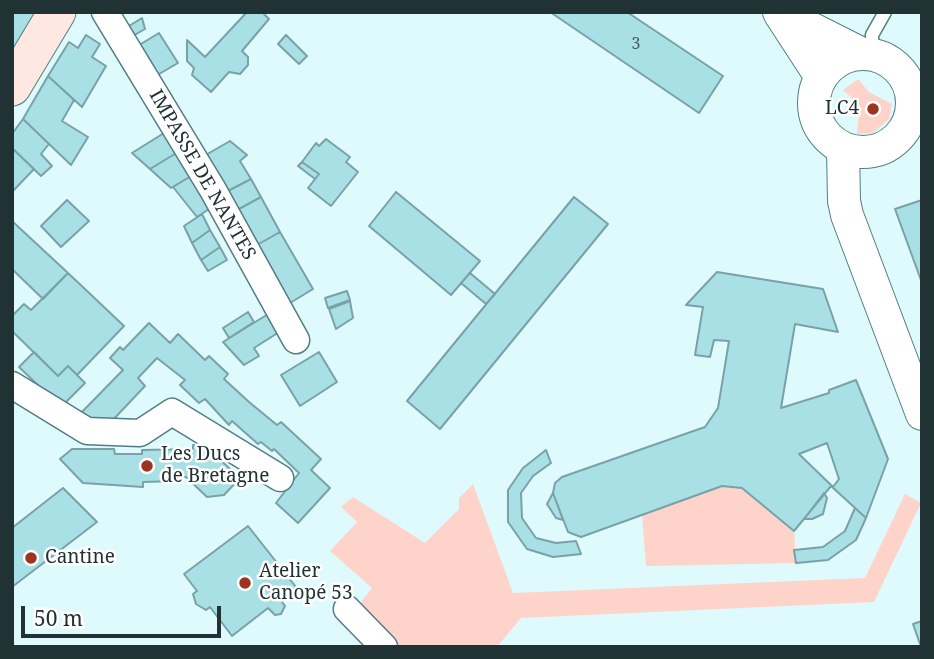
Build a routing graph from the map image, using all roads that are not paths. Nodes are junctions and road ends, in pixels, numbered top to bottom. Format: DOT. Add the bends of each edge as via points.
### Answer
graph roads {
  1 [pos="57,12"];
  2 [pos="105,12"];
  3 [pos="779,12"];
  4 [pos="885,12"];
  5 [pos="867,54"];
  6 [pos="821,77"];
  7 [pos="916,86"];
  8 [pos="12,87"];
  9 [pos="914,126"];
  10 [pos="843,149"];
  11 [pos="296,340"];
  12 [pos="12,385"];
  13 [pos="922,414"];
  14 [pos="280,478"];
  15 [pos="347,609"];
  16 [pos="384,647"];
  1 -- 8 [label="main road"];
  2 -- 11 [label="street, IMPASSE DE NANTES" via="213,190"];
  3 -- 5 [label="street"];
  3 -- 6 [label="street"];
  4 -- 5 [label="lane"];
  5 -- 6 [label="street" via="842,58"];
  5 -- 7 [label="street" via="889,60"];
  6 -- 10 [label="street" via="813,106 817,121"];
  7 -- 9 [label="street"];
  9 -- 10 [label="street" via="872,152"];
  10 -- 13 [label="street" via="847,215"];
  12 -- 14 [label="street" via="87,431 140,433 172,412"];
  15 -- 16 [label="street"];
}
